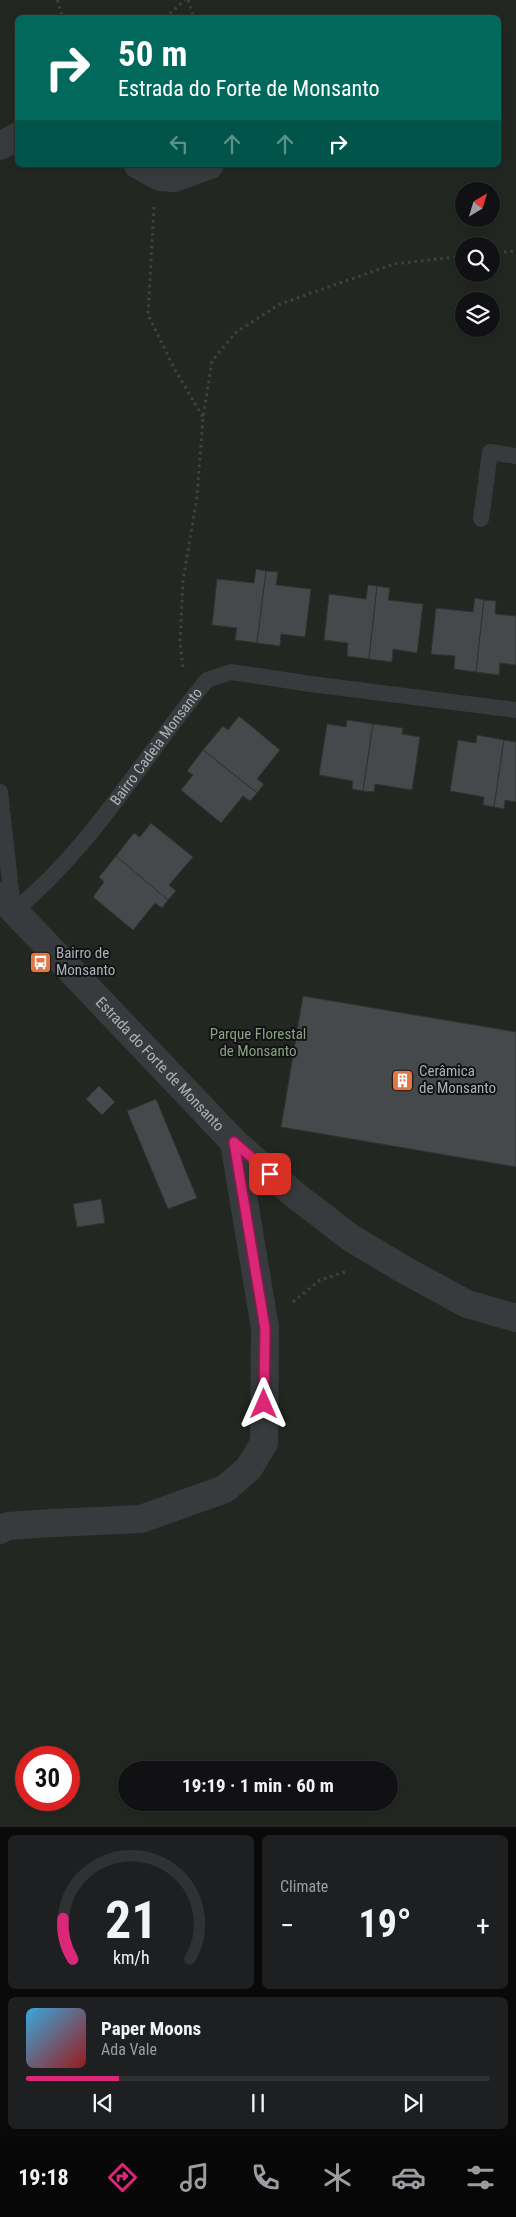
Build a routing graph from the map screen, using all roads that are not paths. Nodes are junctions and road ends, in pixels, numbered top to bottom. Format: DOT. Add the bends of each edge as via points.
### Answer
graph roads {
  1 [pos="15,138"];
  2 [pos="0,146"];
  3 [pos="204,167"];
  4 [pos="149,171"];
  5 [pos="516,456"];
  6 [pos="480,519"];
  7 [pos="516,710"];
  8 [pos="0,792"];
  9 [pos="7,904"];
  10 [pos="234,1142"];
  11 [pos="516,1318"];
  12 [pos="0,1530"];
  1 -- 2 [label="street"];
  3 -- 4 [label="street" via="174,178"];
  5 -- 6 [label="lane" via="490,452"];
  7 -- 9 [label="lane, Bairro Cadeia Monsanto" via="231,672 207,680 41,889"];
  8 -- 9 [label="lane" via="7,835"];
  9 -- 10 [label="street, Estrada do Forte de Monsanto"];
  10 -- 11 [label="street, Estrada do Forte de Monsanto" via="351,1238 467,1304"];
  10 -- 12 [label="street" via="265,1328 264,1443 249,1468 226,1489 141,1519 8,1526"];
}
